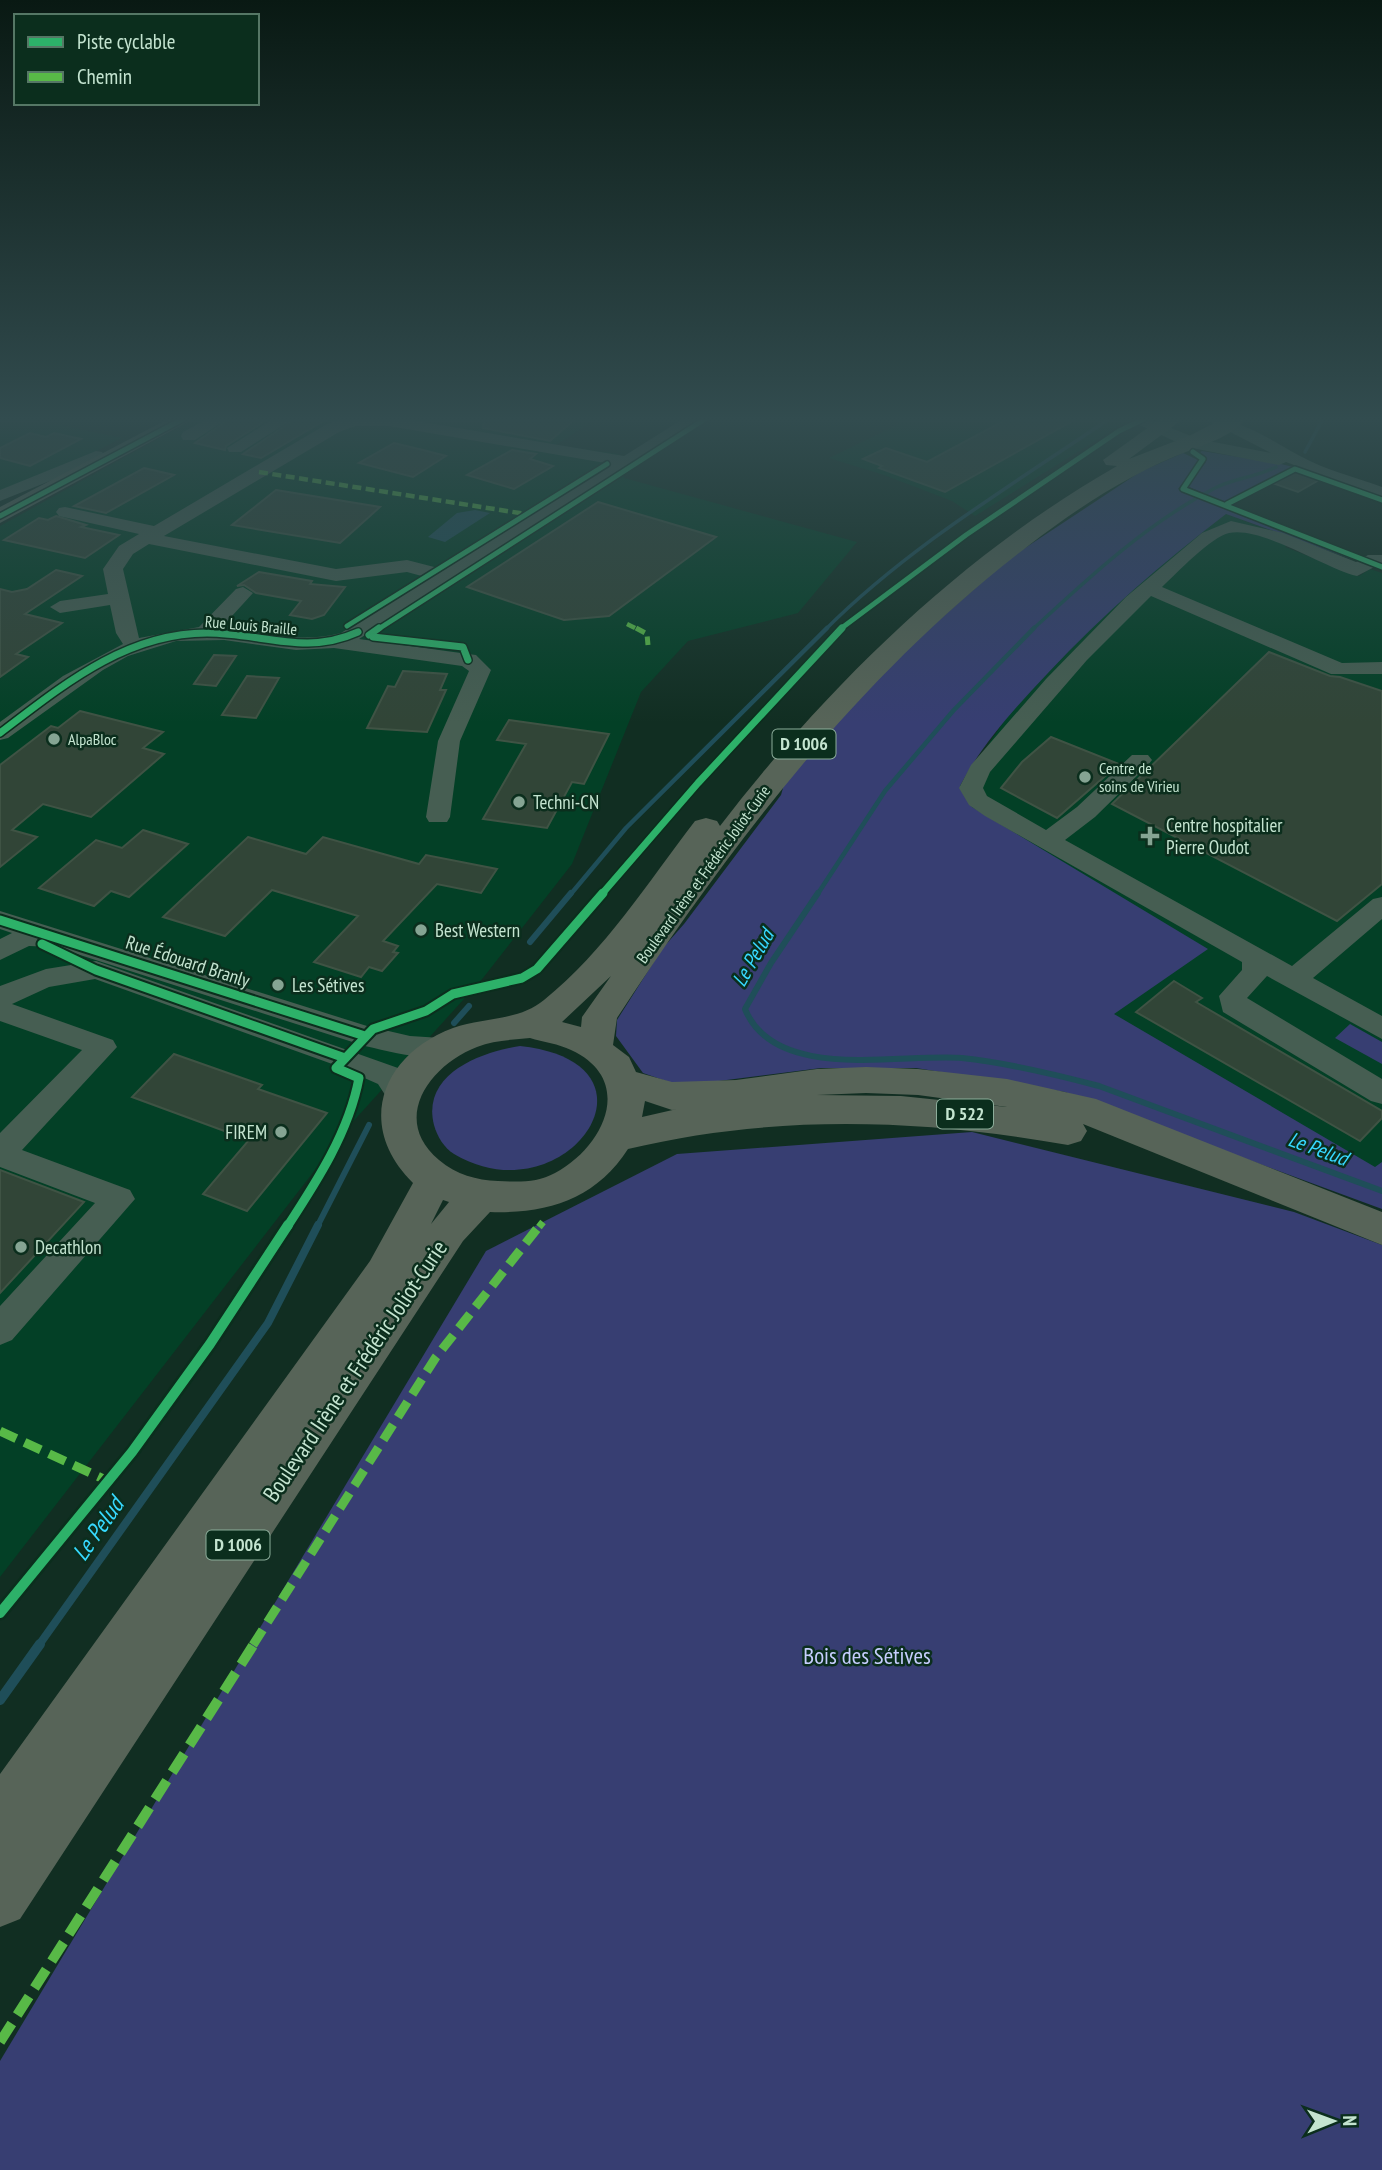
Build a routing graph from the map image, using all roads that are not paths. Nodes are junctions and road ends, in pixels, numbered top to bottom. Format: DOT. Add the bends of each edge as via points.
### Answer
graph roads {
  1 [pos="96,520"];
  2 [pos="176,520"];
  3 [pos="533,520"];
  4 [pos="1025,520"];
  5 [pos="1050,520"];
  6 [pos="151,535"];
  7 [pos="1380,558"];
  8 [pos="445,576"];
  9 [pos="1148,588"];
  10 [pos="243,593"];
  11 [pos="118,598"];
  12 [pos="60,607"];
  13 [pos="205,633"];
  14 [pos="336,642"];
  15 [pos="134,645"];
  16 [pos="1382,668"];
  17 [pos="0,733"];
  18 [pos="1140,760"];
  19 [pos="438,817"];
  20 [pos="1049,840"];
  21 [pos="1382,905"];
  22 [pos="0,920"];
  23 [pos="12,932"];
  24 [pos="0,951"];
  25 [pos="129,960"];
  26 [pos="1255,960"];
  27 [pos="96,970"];
  28 [pos="1294,979"];
  29 [pos="0,998"];
  30 [pos="0,1010"];
  31 [pos="530,1026"];
  32 [pos="1382,1029"];
  33 [pos="447,1046"];
  34 [pos="595,1046"];
  35 [pos="625,1083"];
  36 [pos="1382,1093"];
  37 [pos="401,1096"];
  38 [pos="620,1136"];
  39 [pos="0,1153"];
  40 [pos="434,1180"];
  41 [pos="482,1196"];
  42 [pos="1301,1198"];
  43 [pos="1382,1229"];
  44 [pos="0,1330"];
  45 [pos="0,1820"];
  46 [pos="0,1899"];
  1 -- 6 [label="street"];
  2 -- 6 [label="street"];
  3 -- 8 [label="street, Rue Louis Braille"];
  4 -- 31 [label="main road, Boulevard Irène et Frédéric Joliot-Curie / D 1006" via="972,556 831,681 752,768 575,994"];
  5 -- 34 [label="main road, Boulevard Irène et Frédéric Joliot-Curie / D 1006" via="958,589 855,686 778,773 606,1008"];
  6 -- 8 [label="street" via="337,575 407,566"];
  6 -- 11 [label="street" via="126,550 113,569"];
  7 -- 9 [label="street" via="1357,570 1255,530 1227,527"];
  8 -- 14 [label="street, Rue Louis Braille"];
  9 -- 16 [label="street" via="1339,668"];
  9 -- 20 [label="street" via="1025,715 979,770 971,788 977,800"];
  10 -- 13 [label="street"];
  11 -- 12 [label="street"];
  11 -- 15 [label="street" via="126,633"];
  13 -- 14 [label="street, Rue Louis Braille" via="317,645"];
  13 -- 15 [label="street, Rue Louis Braille"];
  14 -- 19 [label="street, Rue Louis Braille" via="468,660 480,670 449,741"];
  15 -- 17 [label="street, Rue Louis Braille" via="91,666"];
  18 -- 20 [label="street"];
  20 -- 26 [label="street"];
  21 -- 28 [label="street"];
  22 -- 25 [label="street, Rue Édouard Branly"];
  23 -- 24 [label="street"];
  23 -- 25 [label="street"];
  23 -- 27 [label="street, Rue Édouard Branly"];
  25 -- 33 [label="street, Rue Édouard Branly" via="365,1036 410,1046"];
  26 -- 28 [label="street"];
  26 -- 36 [label="street" via="1256,972 1233,996 1233,1005"];
  27 -- 29 [label="street" via="47,977"];
  27 -- 37 [label="street, Rue Édouard Branly" via="345,1058 388,1076"];
  28 -- 32 [label="street"];
  30 -- 39 [label="street" via="103,1046"];
  31 -- 33 [label="main road" via="473,1034"];
  31 -- 34 [label="main road" via="554,1029"];
  33 -- 37 [label="main road" via="420,1068"];
  34 -- 35 [label="main road"];
  35 -- 38 [label="main road" via="629,1100"];
  35 -- 42 [label="main road, D 522" via="672,1096 866,1080 1006,1093 1083,1110"];
  37 -- 40 [label="main road" via="399,1133 405,1150"];
  38 -- 41 [label="main road" via="604,1159 570,1182 516,1198"];
  38 -- 42 [label="main road, D 522" via="697,1119 919,1109 1006,1119 1079,1134"];
  39 -- 44 [label="street" via="119,1199"];
  40 -- 41 [label="main road"];
  40 -- 45 [label="main road, Boulevard Irène et Frédéric Joliot-Curie / D 1006" via="385,1273"];
  41 -- 46 [label="main road, Boulevard Irène et Frédéric Joliot-Curie / D 1006" via="449,1230"];
  42 -- 43 [label="main road, D 522"];
}
